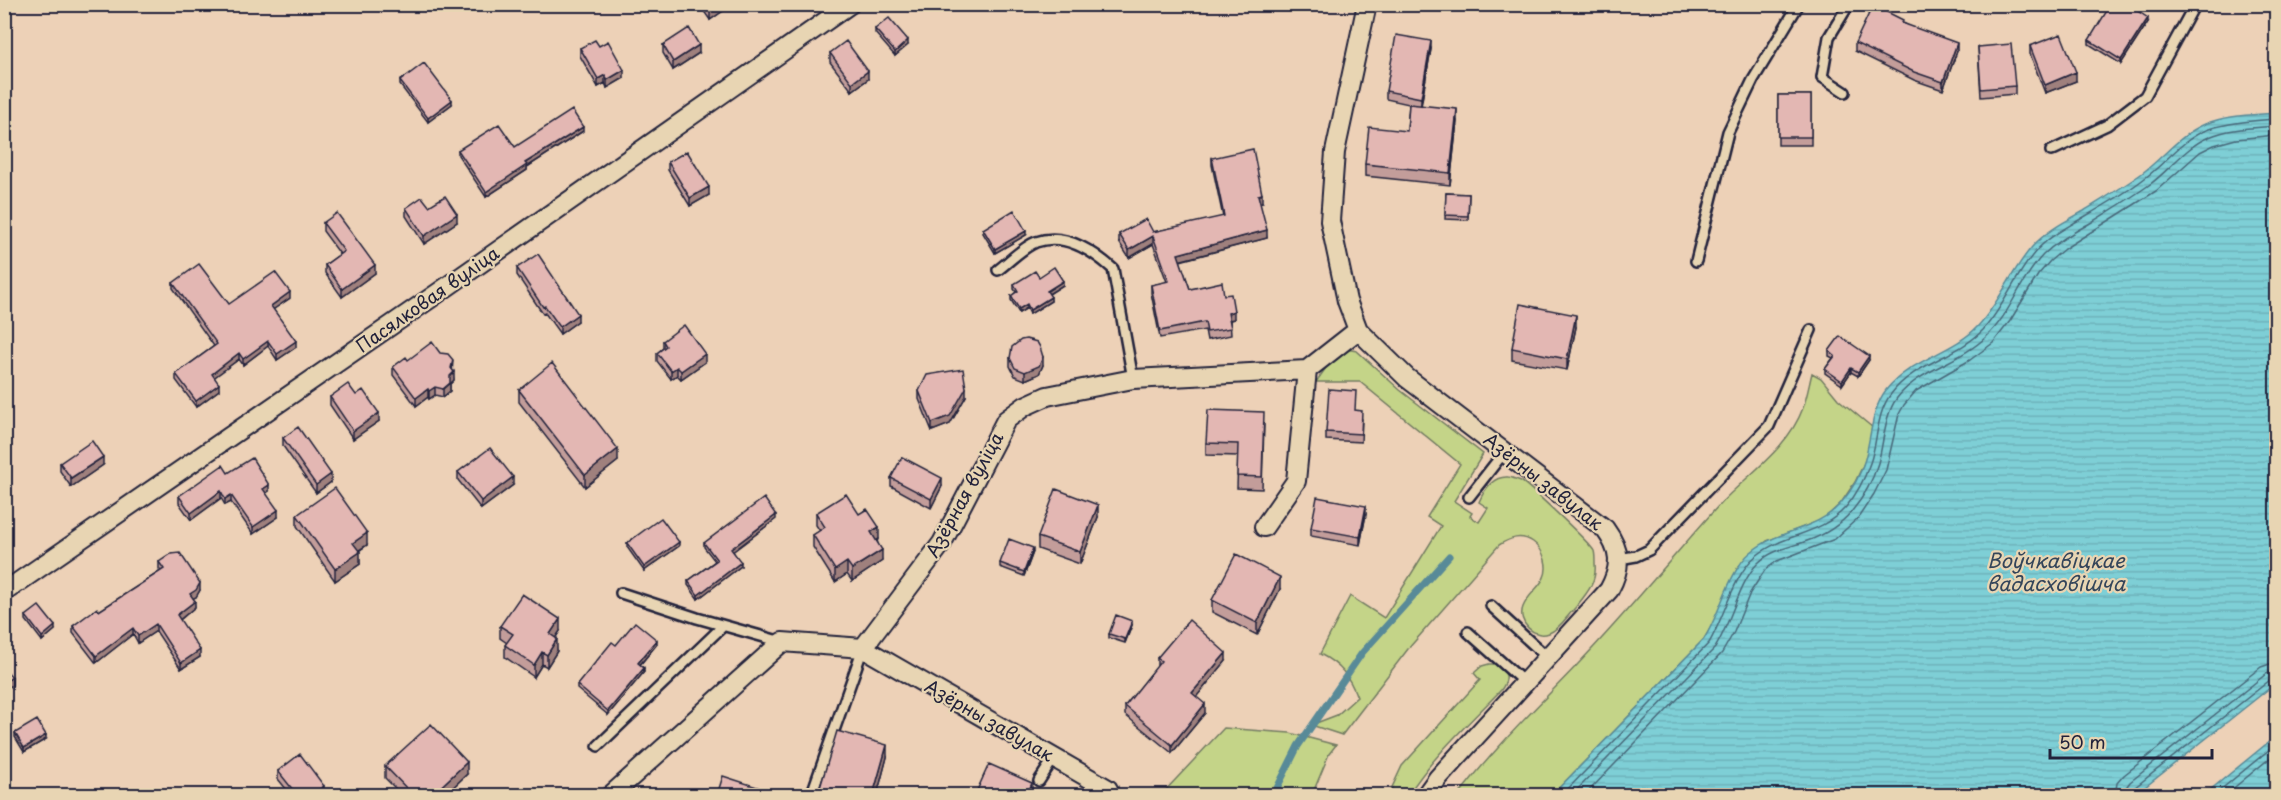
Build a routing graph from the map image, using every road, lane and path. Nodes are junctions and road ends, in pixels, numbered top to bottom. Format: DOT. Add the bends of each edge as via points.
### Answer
graph roads {
  1 [pos="850,4"];
  2 [pos="1366,4"];
  3 [pos="1799,4"];
  4 [pos="1849,4"];
  5 [pos="2195,4"];
  6 [pos="1845,92"];
  7 [pos="2051,152"];
  8 [pos="1696,261"];
  9 [pos="998,270"];
  10 [pos="1358,330"];
  11 [pos="1811,330"];
  12 [pos="1307,370"];
  13 [pos="1133,379"];
  14 [pos="1504,451"];
  15 [pos="1469,497"];
  16 [pos="1264,527"];
  17 [pos="1618,559"];
  18 [pos="4,592"];
  19 [pos="621,593"];
  20 [pos="1491,606"];
  21 [pos="723,626"];
  22 [pos="1468,632"];
  23 [pos="782,642"];
  24 [pos="863,648"];
  25 [pos="1548,658"];
  26 [pos="1525,683"];
  27 [pos="598,746"];
  28 [pos="1054,758"];
  29 [pos="1039,782"];
  30 [pos="610,795"];
  31 [pos="811,795"];
  32 [pos="1105,795"];
  33 [pos="1425,795"];
  1 -- 18 [label="street, Пасялковая вуліца"];
  2 -- 10 [label="street" via="1335,152 1330,221 1345,292"];
  3 -- 8 [label="lane" via="1753,80 1728,132"];
  4 -- 6 [label="lane" via="1829,37 1822,77"];
  5 -- 7 [label="lane" via="2145,96 2107,125"];
  9 -- 13 [label="lane" via="1034,243 1050,239 1100,256 1113,269"];
  10 -- 12 [label="street"];
  10 -- 14 [label="street, Азёрны завулак" via="1407,378"];
  11 -- 17 [label="lane" via="1769,426 1649,550"];
  12 -- 13 [label="street, Азёрная вуліца"];
  12 -- 16 [label="street" via="1296,481"];
  13 -- 24 [label="street, Азёрная вуліца" via="1047,396 1025,405 1006,420 942,543"];
  14 -- 15 [label="lane"];
  14 -- 17 [label="street, Азёрны завулак" via="1605,529 1614,541"];
  17 -- 25 [label="street" via="1617,576 1609,590"];
  19 -- 21 [label="lane"];
  20 -- 25 [label="lane"];
  21 -- 23 [label="lane"];
  21 -- 27 [label="lane"];
  22 -- 26 [label="lane"];
  23 -- 24 [label="street"];
  23 -- 30 [label="street"];
  24 -- 28 [label="street, Азёрны завулак"];
  24 -- 31 [label="lane"];
  25 -- 26 [label="street"];
  26 -- 33 [label="street"];
  28 -- 29 [label="lane"];
  28 -- 32 [label="street, Азёрны завулак" via="1108,789"];
}
